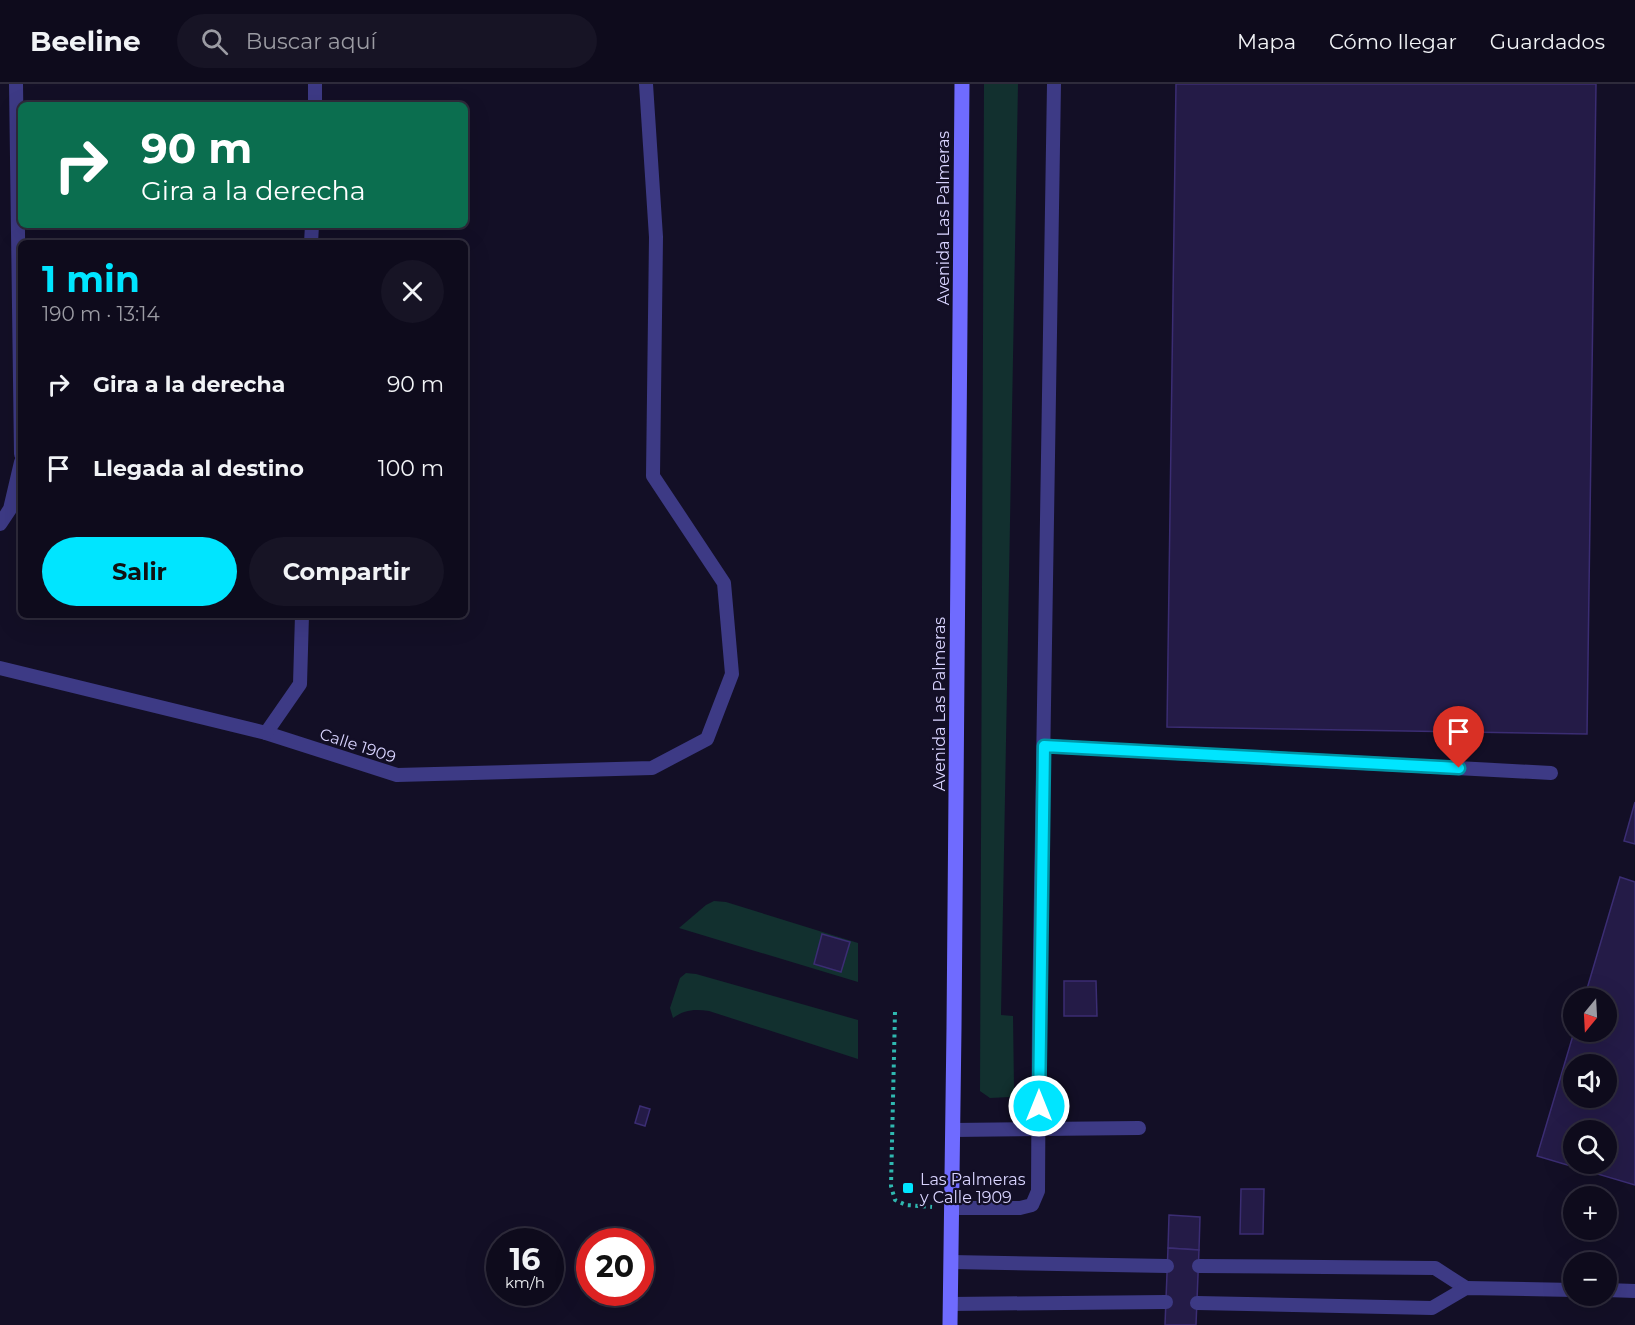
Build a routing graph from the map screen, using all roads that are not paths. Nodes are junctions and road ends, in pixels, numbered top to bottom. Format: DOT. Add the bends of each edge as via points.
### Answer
graph roads {
  1 [pos="16,84"];
  2 [pos="315,84"];
  3 [pos="646,84"];
  4 [pos="962,84"];
  5 [pos="1054,84"];
  6 [pos="315,102"];
  7 [pos="18,240"];
  8 [pos="18,475"];
  9 [pos="0,524"];
  10 [pos="302,618"];
  11 [pos="0,668"];
  12 [pos="266,733"];
  13 [pos="1044,746"];
  14 [pos="1551,773"];
  15 [pos="1139,1128"];
  16 [pos="1038,1129"];
  17 [pos="953,1131"];
  18 [pos="952,1208"];
  19 [pos="951,1262"];
  20 [pos="1167,1266"];
  21 [pos="1199,1266"];
  22 [pos="1466,1288"];
  23 [pos="1563,1290"];
  24 [pos="1617,1290"];
  25 [pos="1635,1291"];
  26 [pos="1166,1302"];
  27 [pos="1197,1303"];
  28 [pos="950,1304"];
  29 [pos="950,1325"];
  1 -- 7 [label="lane"];
  2 -- 6 [label="lane"];
  3 -- 12 [label="lane, Calle 1909" via="656,237 652,476 724,583 732,674 707,739 652,768 397,775"];
  4 -- 17 [label="main road, Avenida Las Palmeras"];
  5 -- 13 [label="lane"];
  8 -- 9 [label="lane" via="10,509"];
  10 -- 12 [label="lane" via="300,684"];
  11 -- 12 [label="lane, Calle 1909"];
  13 -- 14 [label="lane"];
  13 -- 16 [label="lane"];
  15 -- 16 [label="lane"];
  16 -- 17 [label="lane"];
  16 -- 18 [label="lane" via="1038,1191 1032,1206"];
  17 -- 18 [label="main road, Avenida Las Palmeras"];
  18 -- 19 [label="main road, Avenida Las Palmeras"];
  19 -- 20 [label="lane"];
  19 -- 28 [label="main road, Avenida Las Palmeras"];
  21 -- 22 [label="lane" via="1435,1268"];
  22 -- 23 [label="lane"];
  22 -- 27 [label="lane" via="1432,1308"];
  24 -- 25 [label="lane"];
  26 -- 28 [label="lane"];
  28 -- 29 [label="main road, Avenida Las Palmeras"];
}
